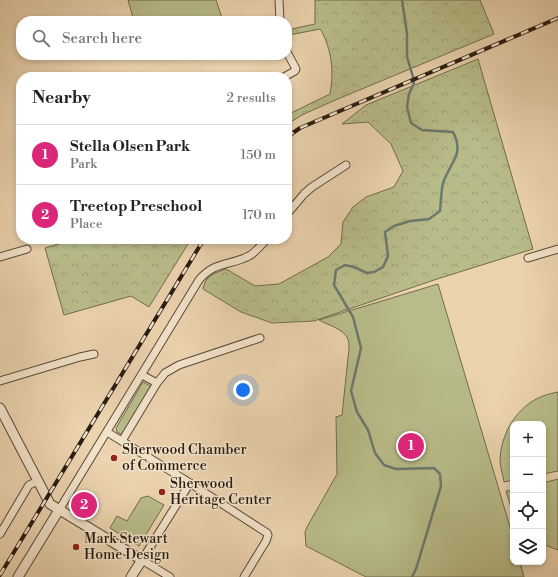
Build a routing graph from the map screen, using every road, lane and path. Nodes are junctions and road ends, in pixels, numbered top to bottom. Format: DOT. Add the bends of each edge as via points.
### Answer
graph roads {
  1 [pos="279,0"];
  2 [pos="280,16"];
  3 [pos="291,60"];
  4 [pos="292,73"];
  5 [pos="346,165"];
  6 [pos="292,208"];
  7 [pos="261,244"];
  8 [pos="27,249"];
  9 [pos="558,249"];
  10 [pos="0,257"];
  11 [pos="528,258"];
  12 [pos="260,338"];
  13 [pos="94,354"];
  14 [pos="142,375"];
  15 [pos="0,381"];
  16 [pos="157,383"];
  17 [pos="0,408"];
  18 [pos="107,432"];
  19 [pos="122,441"];
  20 [pos="38,481"];
  21 [pos="190,483"];
  22 [pos="59,510"];
  23 [pos="0,534"];
  24 [pos="142,560"];
  25 [pos="18,577"];
  26 [pos="131,577"];
  27 [pos="170,577"];
  28 [pos="244,577"];
  1 -- 2 [label="street"];
  3 -- 4 [label="street" via="296,69"];
  5 -- 6 [label="street" via="312,186"];
  7 -- 14 [label="street" via="250,256 216,266 204,274"];
  8 -- 10 [label="street"];
  9 -- 11 [label="street"];
  12 -- 16 [label="street" via="179,365 165,373"];
  13 -- 15 [label="street"];
  14 -- 16 [label="street"];
  14 -- 18 [label="street"];
  16 -- 19 [label="street"];
  17 -- 20 [label="street"];
  18 -- 19 [label="street"];
  18 -- 22 [label="street"];
  19 -- 21 [label="street"];
  20 -- 22 [label="street" via="50,504"];
  20 -- 23 [label="street" via="30,485"];
  21 -- 24 [label="street"];
  21 -- 28 [label="street" via="268,535"];
  22 -- 24 [label="street"];
  22 -- 25 [label="street"];
  24 -- 26 [label="street"];
  24 -- 27 [label="street"];
}
